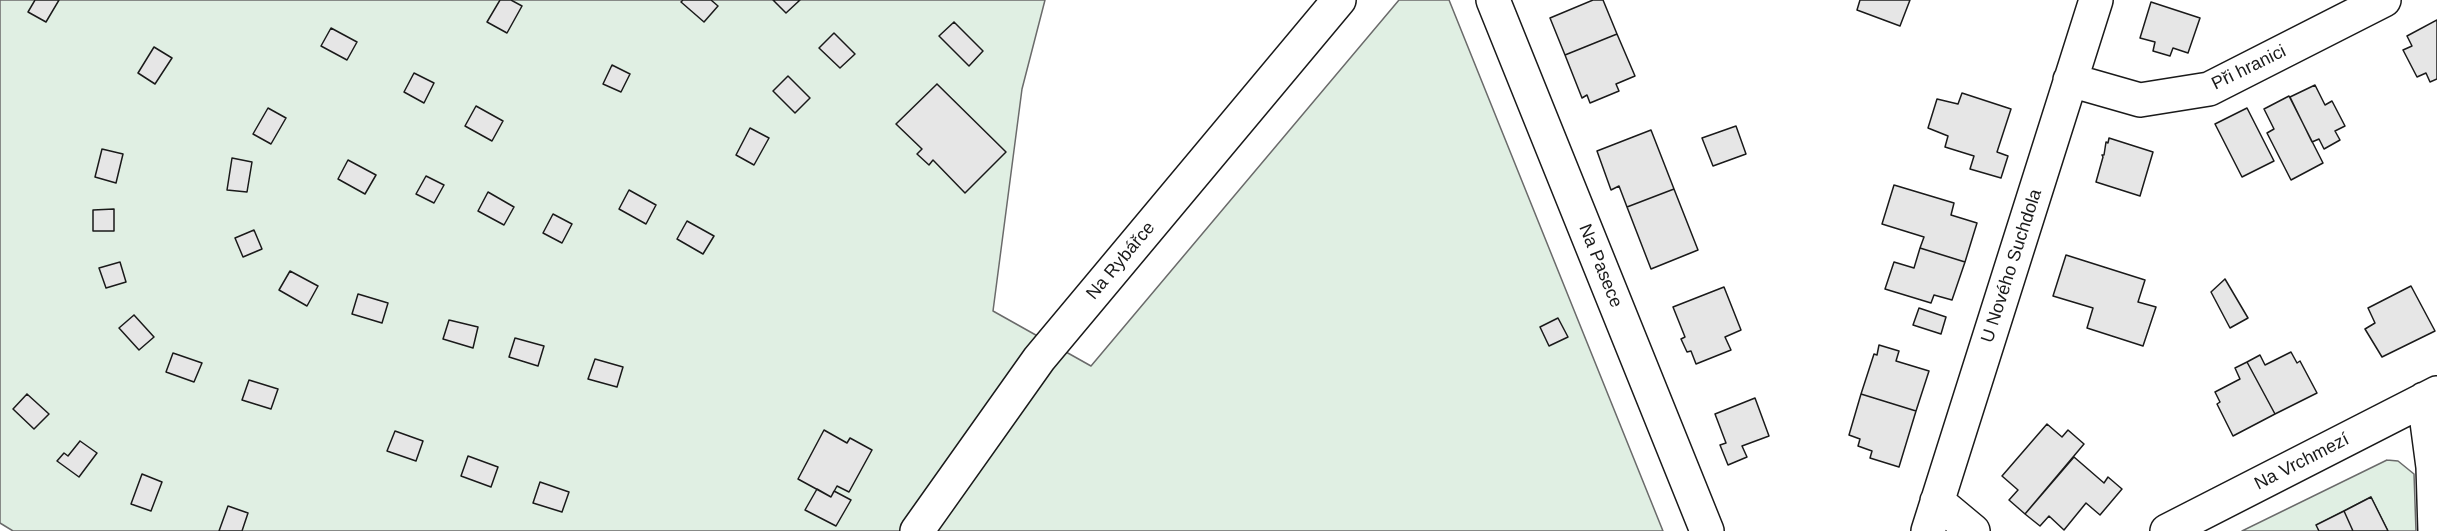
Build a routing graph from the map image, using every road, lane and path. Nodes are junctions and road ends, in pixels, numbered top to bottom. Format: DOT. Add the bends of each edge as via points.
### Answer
graph roads {
  1 [pos="1339,0"];
  2 [pos="1493,0"];
  3 [pos="2096,0"];
  4 [pos="2384,0"];
  5 [pos="2070,80"];
  6 [pos="2431,396"];
  7 [pos="1932,516"];
  8 [pos="917,531"];
  9 [pos="1707,531"];
  10 [pos="1973,531"];
  11 [pos="2167,531"];
  12 [pos="2435,531"];
  1 -- 8 [label="street, Na Rybářce" via="1039,359"];
  2 -- 9 [label="street, Na Pasece"];
  3 -- 5 [label="street, U Nového Suchdola"];
  4 -- 5 [label="street, Při hranici" via="2209,89 2140,100"];
  5 -- 7 [label="street, U Nového Suchdola"];
  6 -- 11 [label="street, Na Vrchmezí"];
  6 -- 12 [label="street"];
  7 -- 10 [label="street"];
}
